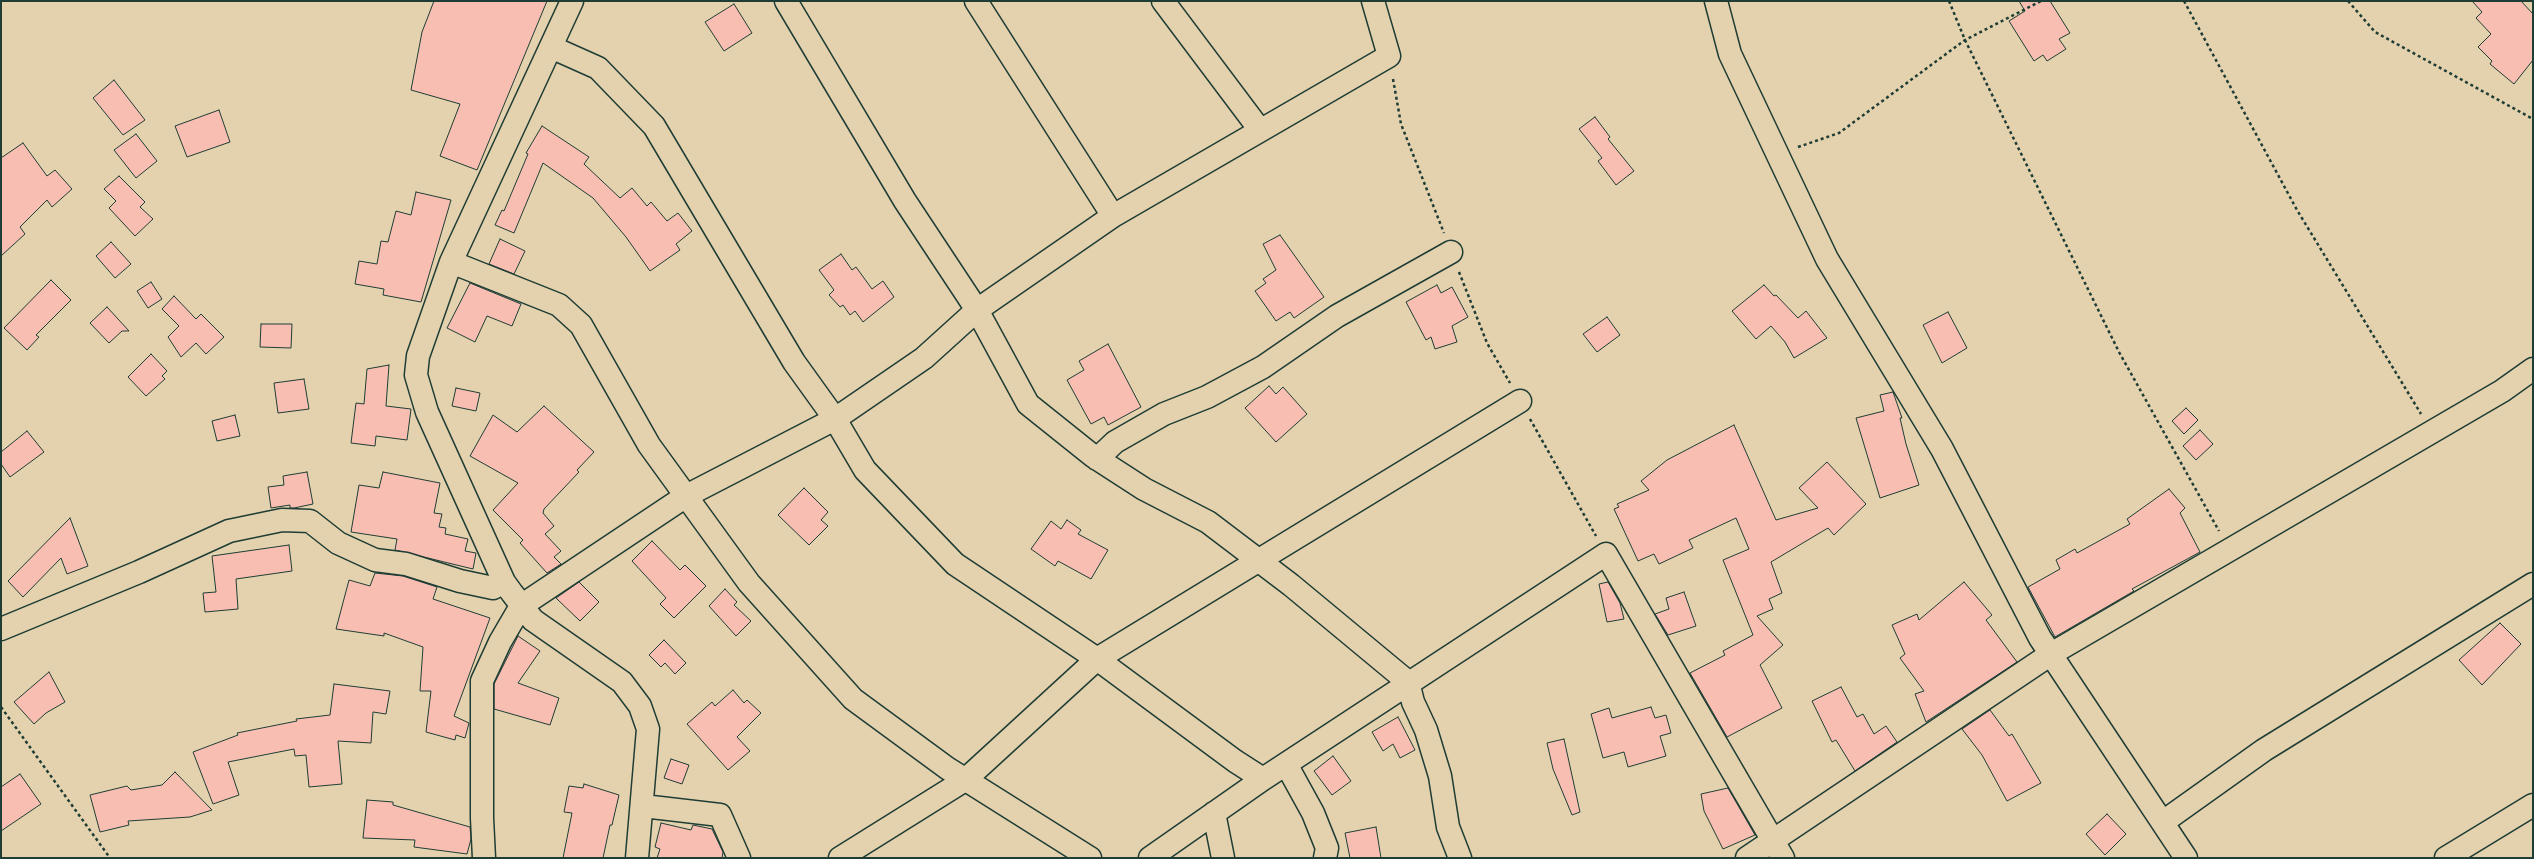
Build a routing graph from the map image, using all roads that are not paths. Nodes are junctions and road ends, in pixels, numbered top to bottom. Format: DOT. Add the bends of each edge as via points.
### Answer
graph roads {
  1 [pos="572,1"];
  2 [pos="786,1"];
  3 [pos="976,1"];
  4 [pos="1163,1"];
  5 [pos="1373,1"];
  6 [pos="1716,1"];
  7 [pos="550,47"];
  8 [pos="1260,130"];
  9 [pos="1112,216"];
  10 [pos="1451,252"];
  11 [pos="451,262"];
  12 [pos="977,310"];
  13 [pos="2533,369"];
  14 [pos="1520,401"];
  15 [pos="835,419"];
  16 [pos="1098,458"];
  17 [pos="686,496"];
  18 [pos="1260,561"];
  19 [pos="504,582"];
  20 [pos="2533,584"];
  21 [pos="521,606"];
  22 [pos="1,629"];
  23 [pos="2051,654"];
  24 [pos="1097,659"];
  25 [pos="1408,682"];
  26 [pos="1286,764"];
  27 [pos="1263,779"];
  28 [pos="965,780"];
  29 [pos="2533,805"];
  30 [pos="643,806"];
  31 [pos="1214,813"];
  32 [pos="2162,822"];
  33 [pos="1772,839"];
  34 [pos="484,858"];
  35 [pos="637,858"];
  36 [pos="739,858"];
  37 [pos="840,858"];
  38 [pos="1090,858"];
  39 [pos="1150,858"];
  40 [pos="1223,858"];
  41 [pos="1325,858"];
  42 [pos="1460,858"];
  43 [pos="1747,858"];
  44 [pos="1783,858"];
  45 [pos="2186,858"];
  46 [pos="2446,858"];
  1 -- 7 [label="street"];
  2 -- 12 [label="street" via="905,200"];
  3 -- 9 [label="street"];
  4 -- 8 [label="street"];
  5 -- 8 [label="street" via="1389,56"];
  6 -- 23 [label="street" via="1730,54 1828,259 1942,449 2040,638"];
  7 -- 11 [label="street"];
  7 -- 15 [label="street" via="598,68 654,126 794,362"];
  8 -- 9 [label="street"];
  9 -- 12 [label="street"];
  10 -- 16 [label="street" via="1337,316 1263,367 1207,397 1164,414 1115,442"];
  11 -- 17 [label="street" via="559,305 581,325 649,445"];
  11 -- 19 [label="street" via="418,356 416,375 427,412"];
  12 -- 15 [label="street" via="924,358"];
  12 -- 16 [label="street" via="1028,404"];
  13 -- 23 [label="street" via="2230,551"];
  14 -- 18 [label="street"];
  15 -- 17 [label="street"];
  15 -- 24 [label="street" via="865,470 955,564"];
  16 -- 18 [label="street" via="1144,489 1208,522"];
  17 -- 21 [label="street"];
  17 -- 28 [label="street" via="749,583 853,699"];
  18 -- 24 [label="street"];
  18 -- 25 [label="street"];
  19 -- 21 [label="street"];
  19 -- 22 [label="street" via="493,588 460,581 406,564 375,560 338,543 310,521 282,520 229,531 140,572"];
  20 -- 32 [label="street" via="2264,750"];
  21 -- 30 [label="street" via="533,620 622,682 640,706 648,729"];
  21 -- 34 [label="street" via="500,642 482,681"];
  23 -- 32 [label="street"];
  23 -- 33 [label="street"];
  24 -- 27 [label="street"];
  24 -- 28 [label="street"];
  25 -- 26 [label="street"];
  25 -- 33 [label="street" via="1606,554"];
  25 -- 42 [label="street" via="1440,776 1448,827"];
  26 -- 27 [label="street"];
  26 -- 41 [label="street" via="1313,813 1327,848"];
  27 -- 31 [label="street"];
  28 -- 37 [label="street"];
  28 -- 38 [label="street"];
  29 -- 46 [label="street"];
  30 -- 35 [label="street"];
  30 -- 36 [label="street" via="720,815"];
  31 -- 39 [label="street"];
  31 -- 40 [label="street"];
  32 -- 45 [label="street"];
  33 -- 43 [label="street"];
  33 -- 44 [label="street"];
}
